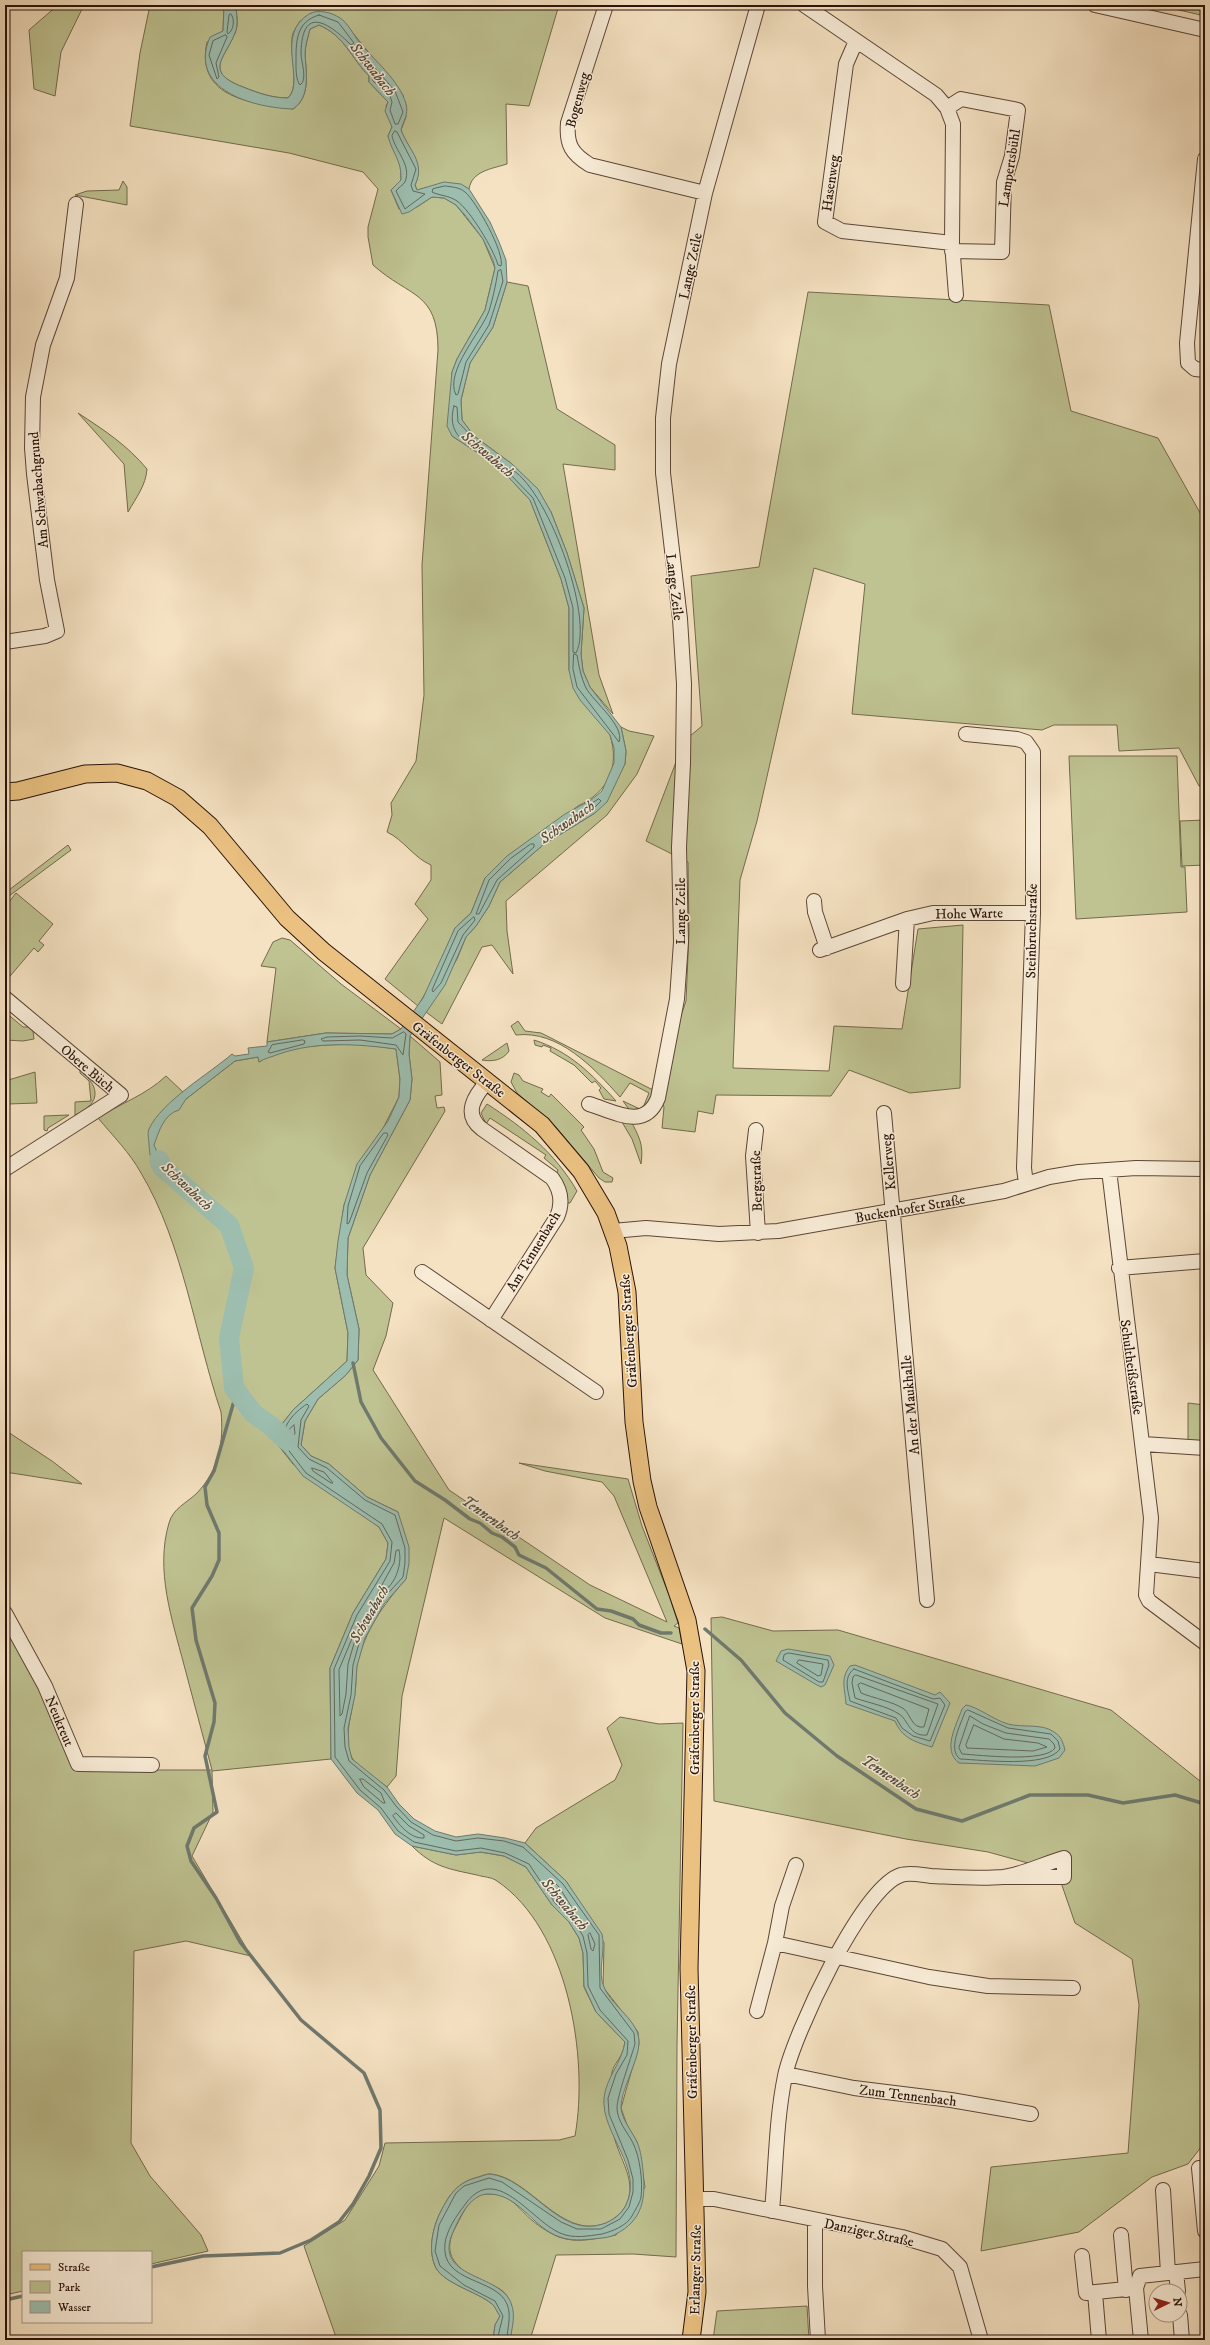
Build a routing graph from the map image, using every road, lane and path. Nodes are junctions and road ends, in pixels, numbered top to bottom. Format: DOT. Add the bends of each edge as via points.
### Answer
graph roads {
  1 [pos="606,5"];
  2 [pos="758,5"];
  3 [pos="804,5"];
  4 [pos="1096,5"];
  5 [pos="1205,30"];
  6 [pos="856,41"];
  7 [pos="947,108"];
  8 [pos="1205,159"];
  9 [pos="705,193"];
  10 [pos="76,204"];
  11 [pos="952,247"];
  12 [pos="956,295"];
  13 [pos="1205,370"];
  14 [pos="5,642"];
  15 [pos="966,734"];
  16 [pos="5,792"];
  17 [pos="814,901"];
  18 [pos="1032,913"];
  19 [pos="906,919"];
  20 [pos="903,984"];
  21 [pos="5,998"];
  22 [pos="488,1081"];
  23 [pos="589,1104"];
  24 [pos="884,1113"];
  25 [pos="756,1130"];
  26 [pos="5,1169"];
  27 [pos="1205,1169"];
  28 [pos="1109,1170"];
  29 [pos="1026,1184"];
  30 [pos="892,1211"];
  31 [pos="613,1231"];
  32 [pos="758,1233"];
  33 [pos="1205,1261"];
  34 [pos="1119,1268"];
  35 [pos="422,1272"];
  36 [pos="491,1320"];
  37 [pos="596,1392"];
  38 [pos="1143,1444"];
  39 [pos="1205,1448"];
  40 [pos="1149,1564"];
  41 [pos="1205,1571"];
  42 [pos="928,1600"];
  43 [pos="5,1613"];
  44 [pos="1205,1643"];
  45 [pos="152,1765"];
  46 [pos="796,1865"];
  47 [pos="1004,1877"];
  48 [pos="775,1943"];
  49 [pos="835,1955"];
  50 [pos="1073,1988"];
  51 [pos="758,2011"];
  52 [pos="786,2074"];
  53 [pos="1031,2114"];
  54 [pos="1199,2168"];
  55 [pos="1163,2190"];
  56 [pos="696,2200"];
  57 [pos="772,2211"];
  58 [pos="815,2220"];
  59 [pos="1205,2231"];
  60 [pos="1121,2235"];
  61 [pos="1082,2256"];
  62 [pos="1205,2269"];
  63 [pos="1172,2273"];
  64 [pos="1175,2283"];
  65 [pos="1131,2289"];
  66 [pos="1095,2293"];
  67 [pos="1181,2323"];
  68 [pos="691,2340"];
  69 [pos="818,2340"];
  70 [pos="981,2340"];
  71 [pos="1099,2340"];
  72 [pos="1141,2340"];
  73 [pos="1182,2340"];
  1 -- 9 [label="street, Bogenweg" via="568,123 567,138 571,149 577,157 590,165"];
  2 -- 9 [label="street, Lange Zeile"];
  3 -- 6 [label="street"];
  4 -- 5 [label="street"];
  6 -- 7 [label="street" via="936,95"];
  6 -- 11 [label="street, Hasenweg" via="846,64 825,222 842,231"];
  7 -- 11 [label="street" via="953,124"];
  7 -- 11 [label="street, Lampertsbühl" via="961,99 1018,110 1012,156 1004,182 1002,252"];
  8 -- 13 [label="street" via="1187,343 1188,363 1195,369"];
  9 -- 23 [label="street, Lange Zeile" via="669,364 663,418 663,480 684,684 679,847 681,942 677,999 658,1098 653,1110 642,1116 630,1116"];
  10 -- 14 [label="street, Am Schwabachgrund" via="67,278 43,345 33,397 32,455 47,580 57,631 45,636"];
  11 -- 12 [label="street"];
  15 -- 18 [label="street, Steinbruchstraße" via="1026,742 1033,752"];
  16 -- 22 [label="main road, Gräfenberger Straße" via="100,773 128,775 160,787 186,804 210,826 287,918 324,952"];
  17 -- 19 [label="street, Hohe Warte" via="823,949"];
  18 -- 19 [label="street, Hohe Warte" via="940,912"];
  18 -- 29 [label="street, Steinbruchstraße" via="1024,1168"];
  19 -- 20 [label="street"];
  21 -- 26 [label="street, Obere Büch" via="121,1095"];
  22 -- 31 [label="main road, Gräfenberger Straße" via="542,1125 573,1159 592,1186"];
  22 -- 36 [label="street, Am Tennenbach" via="473,1101 473,1120 552,1178 561,1199 557,1216"];
  24 -- 30 [label="street, Kellerweg"];
  25 -- 32 [label="street, Bergstraße" via="753,1156"];
  27 -- 28 [label="street, Buckenhofer Straße"];
  28 -- 29 [label="street, Buckenhofer Straße" via="1049,1177"];
  28 -- 34 [label="street, Schultheißstraße"];
  29 -- 30 [label="street, Buckenhofer Straße" via="1004,1191"];
  30 -- 32 [label="street, Buckenhofer Straße"];
  30 -- 42 [label="street, An der Maukhalle"];
  31 -- 32 [label="street, Buckenhofer Straße" via="646,1228 700,1233"];
  31 -- 56 [label="main road, Gräfenberger Straße" via="627,1292 634,1422 642,1482 648,1507 687,1620 696,1671 689,1968"];
  33 -- 34 [label="street"];
  34 -- 38 [label="street, Schultheißstraße"];
  35 -- 36 [label="street"];
  36 -- 37 [label="street"];
  38 -- 39 [label="street"];
  38 -- 40 [label="street, Schultheißstraße" via="1151,1518"];
  40 -- 41 [label="street"];
  40 -- 44 [label="street" via="1146,1594 1149,1601"];
  43 -- 45 [label="street, Neukreut" via="45,1686 78,1764"];
  46 -- 48 [label="street" via="782,1906"];
  47 -- 49 [label="street" via="902,1874 893,1878 870,1903"];
  48 -- 49 [label="street"];
  48 -- 51 [label="street"];
  49 -- 50 [label="street" via="929,1977 981,1985"];
  49 -- 52 [label="street" via="818,1990"];
  52 -- 53 [label="street, Zum Tennenbach" via="854,2088"];
  52 -- 57 [label="street" via="779,2114"];
  54 -- 59 [label="street"];
  55 -- 63 [label="street"];
  56 -- 57 [label="street, Danziger Straße" via="714,2199"];
  56 -- 68 [label="main road, Erlanger Straße" via="697,2292"];
  57 -- 58 [label="street, Danziger Straße"];
  58 -- 69 [label="street"];
  58 -- 70 [label="street, Danziger Straße" via="902,2237 942,2249 960,2267"];
  60 -- 65 [label="street"];
  61 -- 66 [label="street" via="1086,2293"];
  62 -- 63 [label="street"];
  63 -- 64 [label="street"];
  63 -- 65 [label="street" via="1140,2276"];
  65 -- 66 [label="street"];
  65 -- 72 [label="street"];
  66 -- 71 [label="street"];
  67 -- 73 [label="street"];
}
